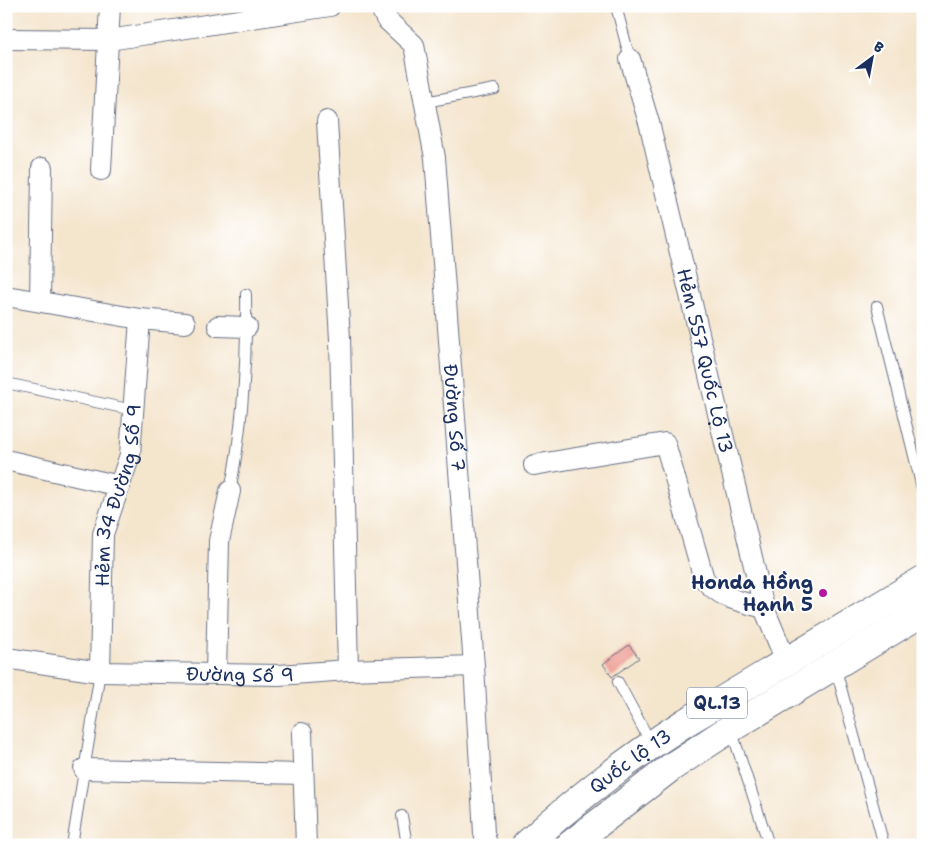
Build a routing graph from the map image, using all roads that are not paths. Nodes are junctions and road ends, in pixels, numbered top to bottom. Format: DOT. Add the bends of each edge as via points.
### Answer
graph roads {
  1 [pos="110,6"];
  2 [pos="330,6"];
  3 [pos="380,6"];
  4 [pos="616,6"];
  5 [pos="6,39"];
  6 [pos="110,40"];
  7 [pos="630,59"];
  8 [pos="495,89"];
  9 [pos="425,102"];
  10 [pos="327,121"];
  11 [pos="42,168"];
  12 [pos="101,170"];
  13 [pos="246,294"];
  14 [pos="6,296"];
  15 [pos="40,301"];
  16 [pos="877,306"];
  17 [pos="140,319"];
  18 [pos="185,323"];
  19 [pos="218,326"];
  20 [pos="246,327"];
  21 [pos="6,383"];
  22 [pos="133,410"];
  23 [pos="10,461"];
  24 [pos="534,465"];
  25 [pos="120,486"];
  26 [pos="230,491"];
  27 [pos="923,492"];
  28 [pos="923,580"];
  29 [pos="764,608"];
  30 [pos="923,612"];
  31 [pos="6,658"];
  32 [pos="786,661"];
  33 [pos="835,665"];
  34 [pos="474,666"];
  35 [pos="348,670"];
  36 [pos="100,672"];
  37 [pos="216,674"];
  38 [pos="618,682"];
  39 [pos="731,728"];
  40 [pos="302,733"];
  41 [pos="651,744"];
  42 [pos="84,769"];
  43 [pos="303,774"];
  44 [pos="402,816"];
  45 [pos="72,845"];
  46 [pos="306,845"];
  47 [pos="407,845"];
  48 [pos="487,845"];
  49 [pos="526,845"];
  50 [pos="570,845"];
  51 [pos="769,845"];
  52 [pos="884,845"];
  1 -- 6 [label="street"];
  2 -- 6 [label="street"];
  3 -- 9 [label="street, Đường Số 7" via="386,19 414,45"];
  4 -- 7 [label="lane"];
  5 -- 6 [label="street"];
  6 -- 12 [label="street"];
  7 -- 29 [label="street, Hẻm 557 Quốc Lộ 13" via="650,126"];
  8 -- 9 [label="lane"];
  9 -- 34 [label="street, Đường Số 7" via="436,158"];
  10 -- 35 [label="street" via="340,339"];
  11 -- 15 [label="street"];
  13 -- 20 [label="lane"];
  14 -- 15 [label="street"];
  15 -- 17 [label="street"];
  16 -- 27 [label="lane"];
  17 -- 18 [label="street"];
  17 -- 22 [label="street, Hẻm 34 Đường Số 9"];
  19 -- 20 [label="street"];
  20 -- 26 [label="lane" via="241,419"];
  21 -- 22 [label="lane"];
  22 -- 25 [label="street, Hẻm 34 Đường Số 9" via="130,455"];
  23 -- 25 [label="street"];
  24 -- 29 [label="street" via="665,443 704,579 725,597"];
  25 -- 36 [label="street, Hẻm 34 Đường Số 9" via="103,534"];
  26 -- 37 [label="street" via="219,541"];
  28 -- 32 [label="highway, Quốc lộ 13 / QL.13"];
  29 -- 32 [label="street, Hẻm 557 Quốc Lộ 13"];
  30 -- 33 [label="highway, Quốc lộ 13 / QL.13"];
  31 -- 36 [label="street, Đường Số 9"];
  32 -- 41 [label="highway, Quốc lộ 13 / QL.13"];
  33 -- 39 [label="highway, Quốc lộ 13 / QL.13"];
  33 -- 52 [label="lane"];
  34 -- 35 [label="street, Đường Số 9"];
  34 -- 48 [label="street, Đường Số 7"];
  35 -- 37 [label="street, Đường Số 9" via="279,675"];
  36 -- 37 [label="street, Đường Số 9"];
  36 -- 42 [label="lane"];
  38 -- 41 [label="lane"];
  39 -- 50 [label="highway, Quốc lộ 13 / QL.13" via="670,768"];
  39 -- 51 [label="lane"];
  40 -- 43 [label="street"];
  41 -- 49 [label="highway, Quốc lộ 13 / QL.13" via="596,784"];
  42 -- 43 [label="street"];
  42 -- 45 [label="lane"];
  43 -- 46 [label="street"];
  44 -- 47 [label="lane"];
}
